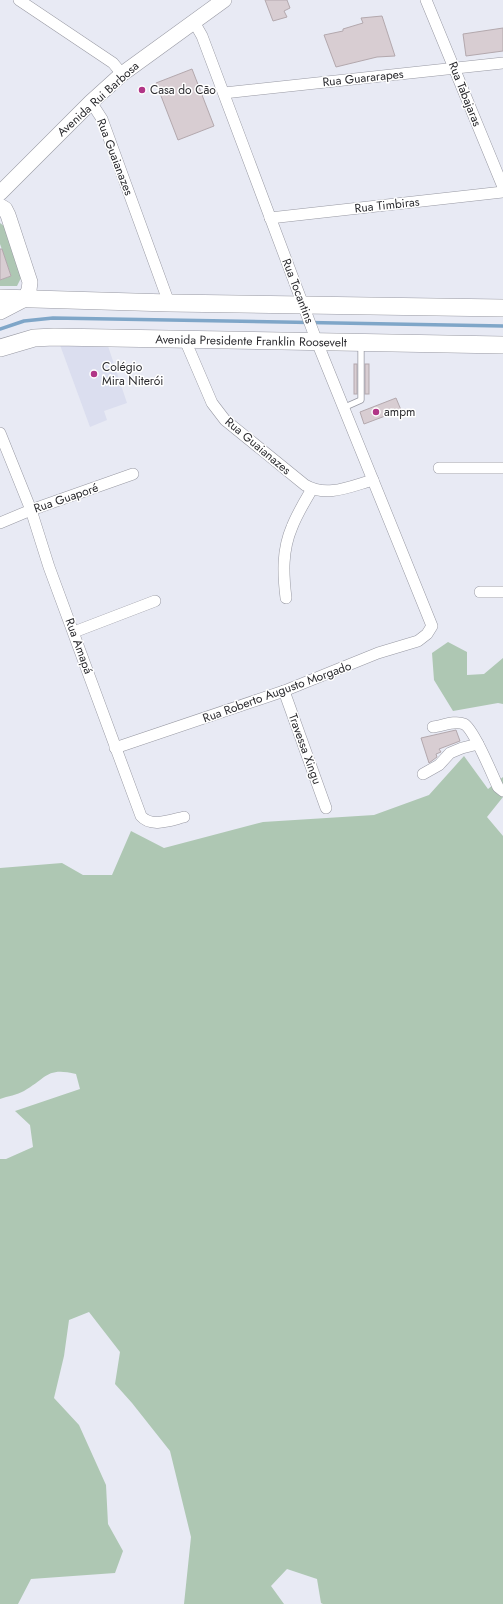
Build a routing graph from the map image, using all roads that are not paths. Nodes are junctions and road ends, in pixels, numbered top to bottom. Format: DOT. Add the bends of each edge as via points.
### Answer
graph roads {
  1 [pos="19,0"];
  2 [pos="224,0"];
  3 [pos="426,0"];
  4 [pos="194,22"];
  5 [pos="503,63"];
  6 [pos="454,68"];
  7 [pos="122,74"];
  8 [pos="224,92"];
  9 [pos="91,102"];
  10 [pos="503,187"];
  11 [pos="503,192"];
  12 [pos="0,193"];
  13 [pos="0,206"];
  14 [pos="270,218"];
  15 [pos="25,298"];
  16 [pos="170,303"];
  17 [pos="2,306"];
  18 [pos="503,308"];
  19 [pos="305,310"];
  20 [pos="314,336"];
  21 [pos="185,340"];
  22 [pos="361,342"];
  23 [pos="503,345"];
  24 [pos="0,348"];
  25 [pos="344,408"];
  26 [pos="0,433"];
  27 [pos="439,468"];
  28 [pos="503,468"];
  29 [pos="133,474"];
  30 [pos="373,480"];
  31 [pos="312,489"];
  32 [pos="31,510"];
  33 [pos="0,523"];
  34 [pos="480,592"];
  35 [pos="503,592"];
  36 [pos="286,598"];
  37 [pos="155,601"];
  38 [pos="432,626"];
  39 [pos="74,632"];
  40 [pos="284,691"];
  41 [pos="433,727"];
  42 [pos="478,744"];
  43 [pos="116,748"];
  44 [pos="423,774"];
  45 [pos="503,791"];
  46 [pos="326,808"];
  47 [pos="184,817"];
  1 -- 7 [label="street" via="114,63"];
  2 -- 4 [label="main road, Avenida Rui Barbosa"];
  3 -- 6 [label="street, Rua Tabajaras"];
  4 -- 7 [label="main road, Avenida Rui Barbosa"];
  4 -- 8 [label="street, Rua Tocantins"];
  5 -- 6 [label="street, Rua Guararapes"];
  6 -- 8 [label="street, Rua Guararapes"];
  6 -- 10 [label="street, Rua Tabajaras"];
  7 -- 9 [label="main road, Avenida Rui Barbosa"];
  8 -- 14 [label="street, Rua Tocantins"];
  9 -- 12 [label="main road, Avenida Rui Barbosa"];
  9 -- 16 [label="street, Rua Guaianazes" via="102,119"];
  11 -- 14 [label="street, Rua Timbiras"];
  13 -- 15 [label="main road" via="8,215 30,282"];
  14 -- 19 [label="street, Rua Tocantins"];
  15 -- 16 [label="main road"];
  15 -- 17 [label="main road"];
  16 -- 19 [label="main road"];
  18 -- 19 [label="main road"];
  19 -- 20 [label="street, Rua Tocantins"];
  20 -- 21 [label="main road, Avenida Presidente Franklin Roosevelt"];
  20 -- 22 [label="main road, Avenida Presidente Franklin Roosevelt"];
  20 -- 25 [label="street, Rua Tocantins"];
  21 -- 24 [label="main road, Avenida Presidente Franklin Roosevelt" via="54,337 34,338"];
  21 -- 31 [label="street, Rua Guaianazes" via="212,403 225,420"];
  22 -- 23 [label="main road, Avenida Presidente Franklin Roosevelt"];
  22 -- 25 [label="lane" via="361,400"];
  25 -- 30 [label="street, Rua Tocantins"];
  26 -- 32 [label="street, Rua Amapá"];
  27 -- 28 [label="street"];
  29 -- 32 [label="street, Rua Guaporé"];
  30 -- 31 [label="street" via="334,491"];
  30 -- 38 [label="street, Rua Tocantins"];
  31 -- 36 [label="street" via="292,528 286,547 283,579"];
  32 -- 33 [label="street, Rua Guaporé"];
  32 -- 39 [label="street, Rua Amapá"];
  34 -- 35 [label="street"];
  37 -- 39 [label="street"];
  38 -- 40 [label="street, Rua Roberto Augusto Morgado" via="418,641"];
  39 -- 43 [label="street, Rua Amapá"];
  40 -- 43 [label="street, Rua Roberto Augusto Morgado"];
  40 -- 46 [label="street, Travessa Xingu"];
  41 -- 42 [label="street" via="463,723 468,726"];
  42 -- 44 [label="street" via="450,752 439,765"];
  42 -- 45 [label="street" via="498,787"];
  43 -- 47 [label="street, Rua Amapá" via="144,820 154,823"];
}
